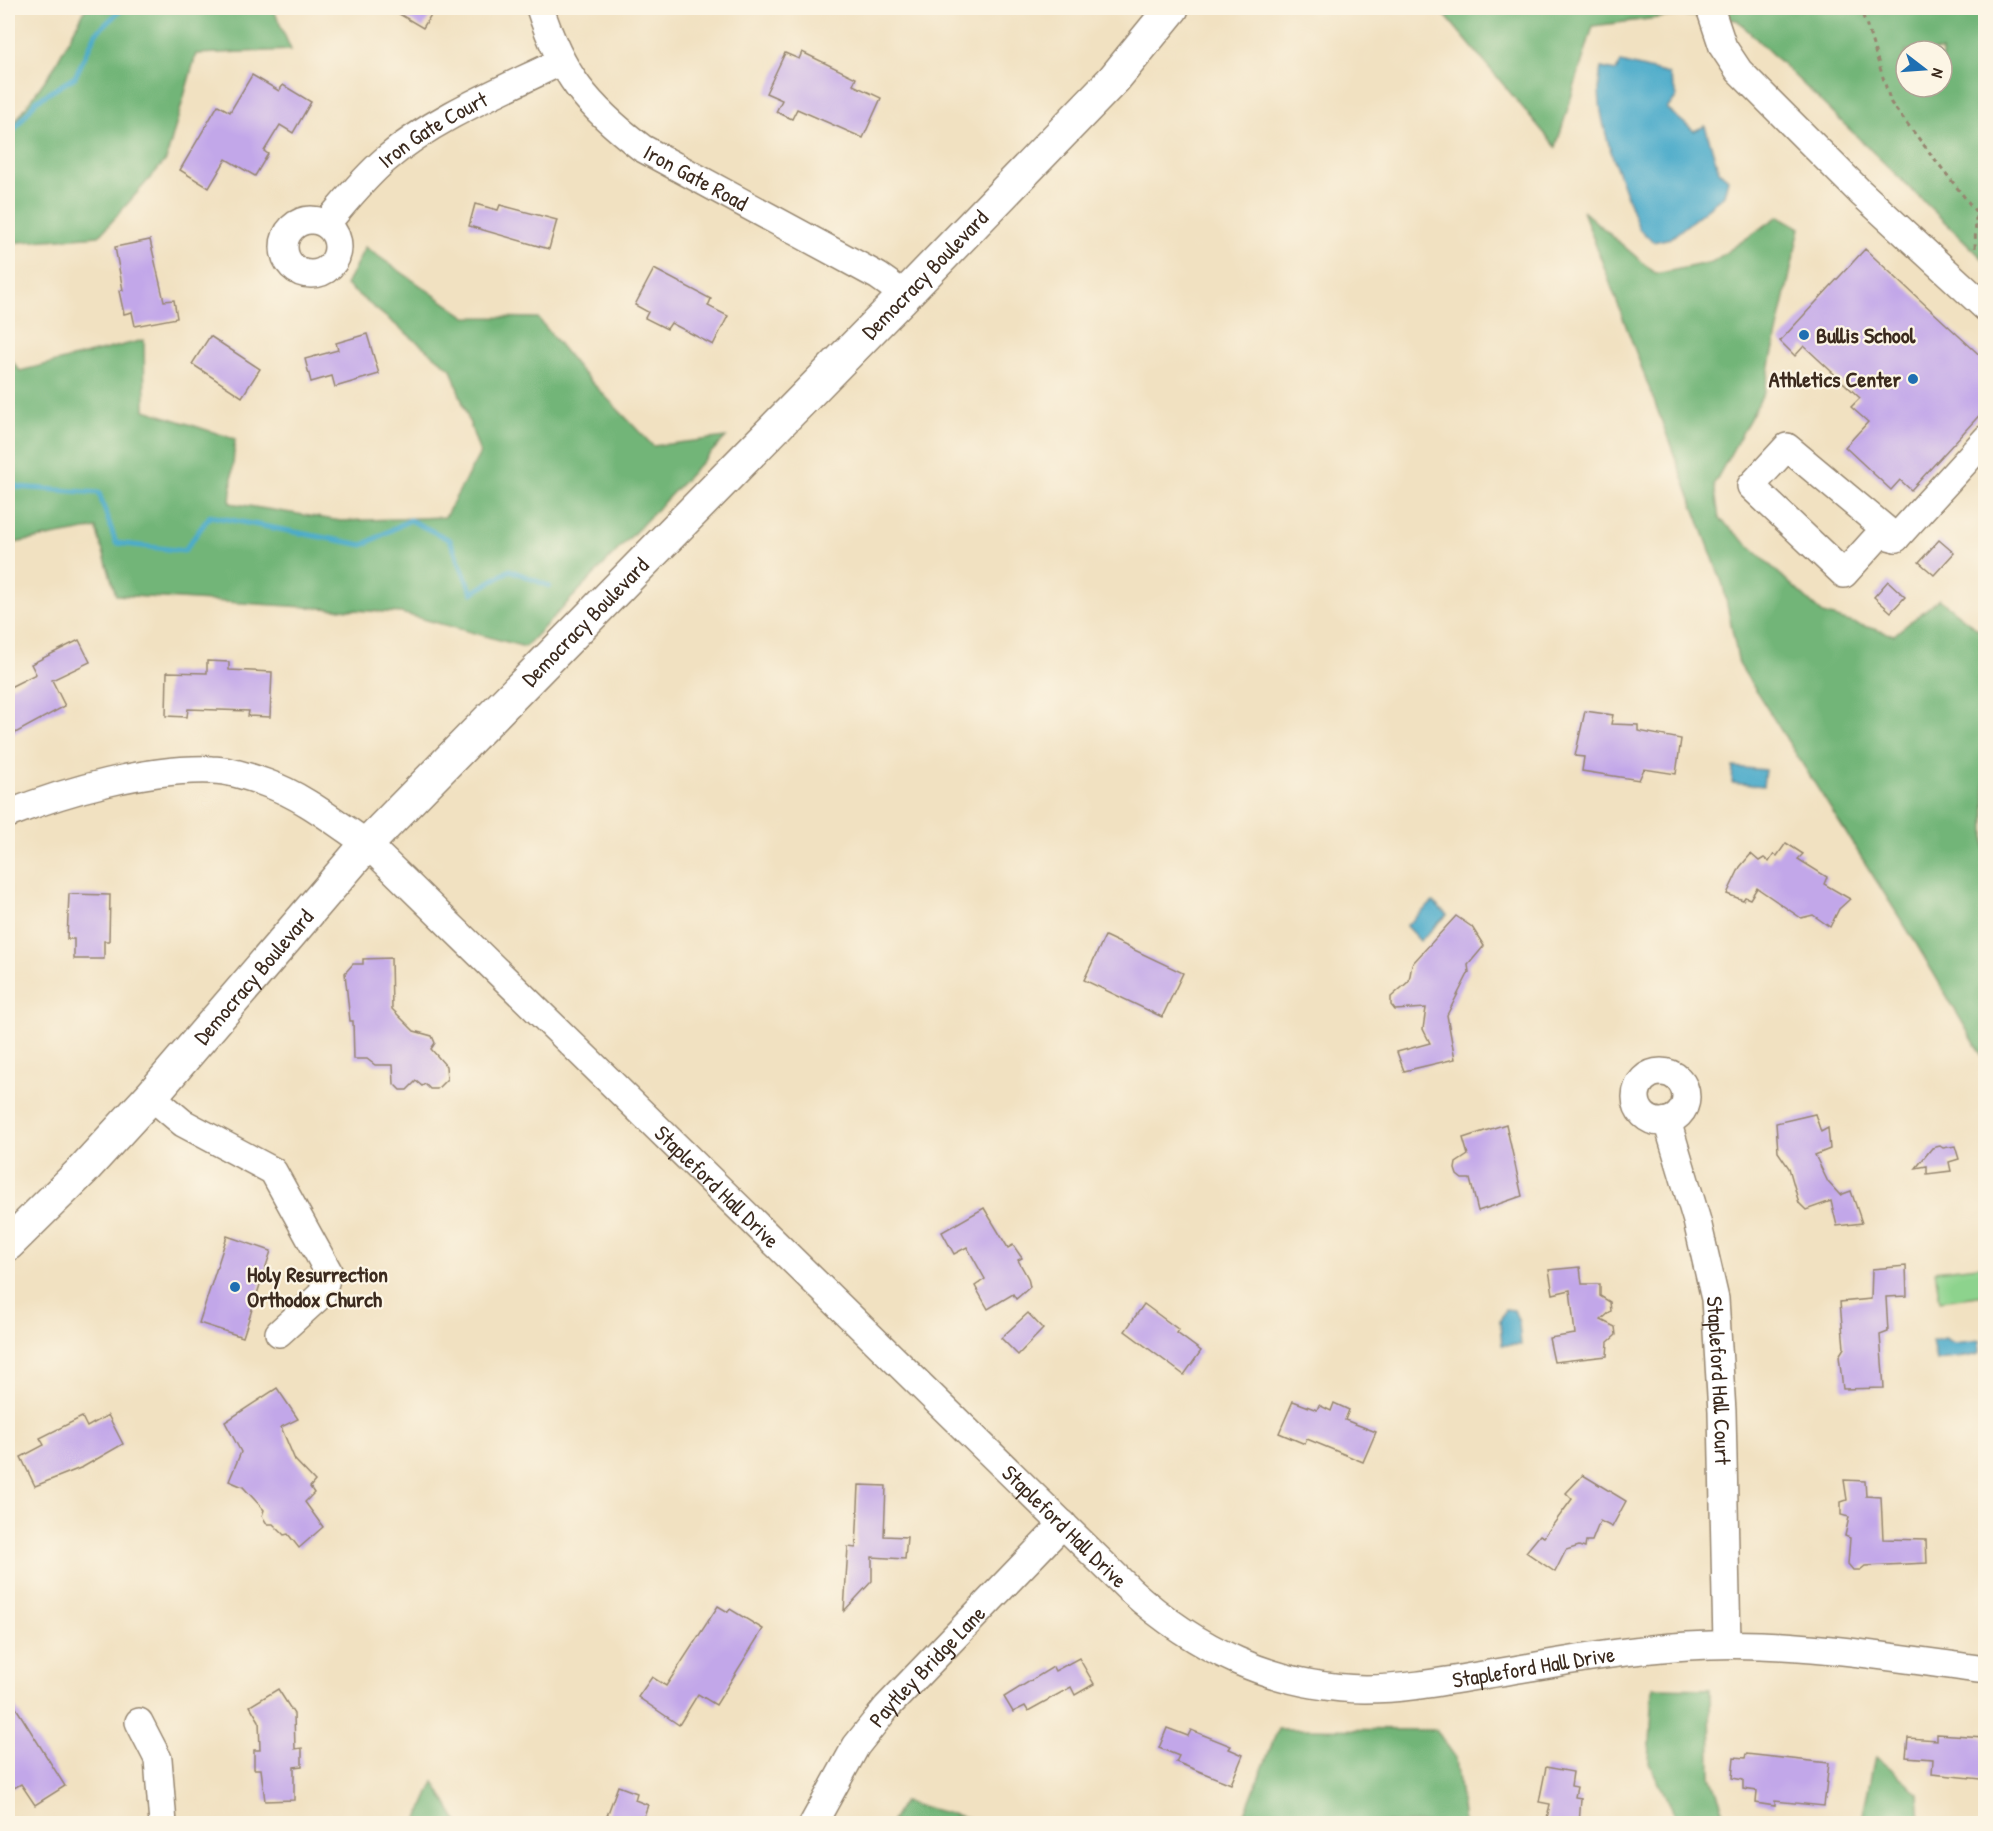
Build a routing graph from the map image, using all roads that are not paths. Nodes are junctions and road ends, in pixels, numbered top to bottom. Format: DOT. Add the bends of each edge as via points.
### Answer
graph roads {
  1 [pos="540,8"];
  2 [pos="1172,8"];
  3 [pos="1710,8"];
  4 [pos="560,62"];
  5 [pos="326,224"];
  6 [pos="905,295"];
  7 [pos="1986,308"];
  8 [pos="1986,440"];
  9 [pos="1896,538"];
  10 [pos="8,814"];
  11 [pos="367,844"];
  12 [pos="151,1096"];
  13 [pos="1667,1121"];
  14 [pos="8,1245"];
  15 [pos="279,1333"];
  16 [pos="1063,1524"];
  17 [pos="1727,1644"];
  18 [pos="1986,1670"];
  19 [pos="139,1722"];
  20 [pos="163,1824"];
  21 [pos="813,1824"];
  1 -- 4 [label="street, Iron Gate Road"];
  2 -- 6 [label="main road, Democracy Boulevard" via="1114,79"];
  3 -- 7 [label="street" via="1723,47 1739,71 1861,193"];
  4 -- 5 [label="street, Iron Gate Court" via="411,141 367,177"];
  4 -- 6 [label="street, Iron Gate Road" via="597,110 642,148 878,276"];
  6 -- 11 [label="main road, Democracy Boulevard"];
  8 -- 9 [label="street"];
  9 -- 9 [label="street" via="1880,534 1844,574 1751,486 1787,447"];
  10 -- 11 [label="street, Stapleford Hall Drive" via="110,782 214,770 266,783 303,801"];
  11 -- 12 [label="main road, Democracy Boulevard"];
  11 -- 16 [label="street, Stapleford Hall Drive"];
  12 -- 14 [label="main road, Democracy Boulevard"];
  12 -- 15 [label="street" via="183,1123 273,1171 328,1271 322,1294"];
  13 -- 17 [label="street, Stapleford Hall Court" via="1704,1247 1716,1309"];
  16 -- 17 [label="street, Stapleford Hall Drive" via="1129,1589 1177,1629 1243,1664 1318,1684 1365,1689 1437,1682 1624,1653"];
  16 -- 21 [label="street, Paytley Bridge Lane" via="887,1707 856,1746"];
  17 -- 18 [label="street, Stapleford Hall Drive" via="1819,1649"];
  19 -- 20 [label="street" via="158,1760"];
}
